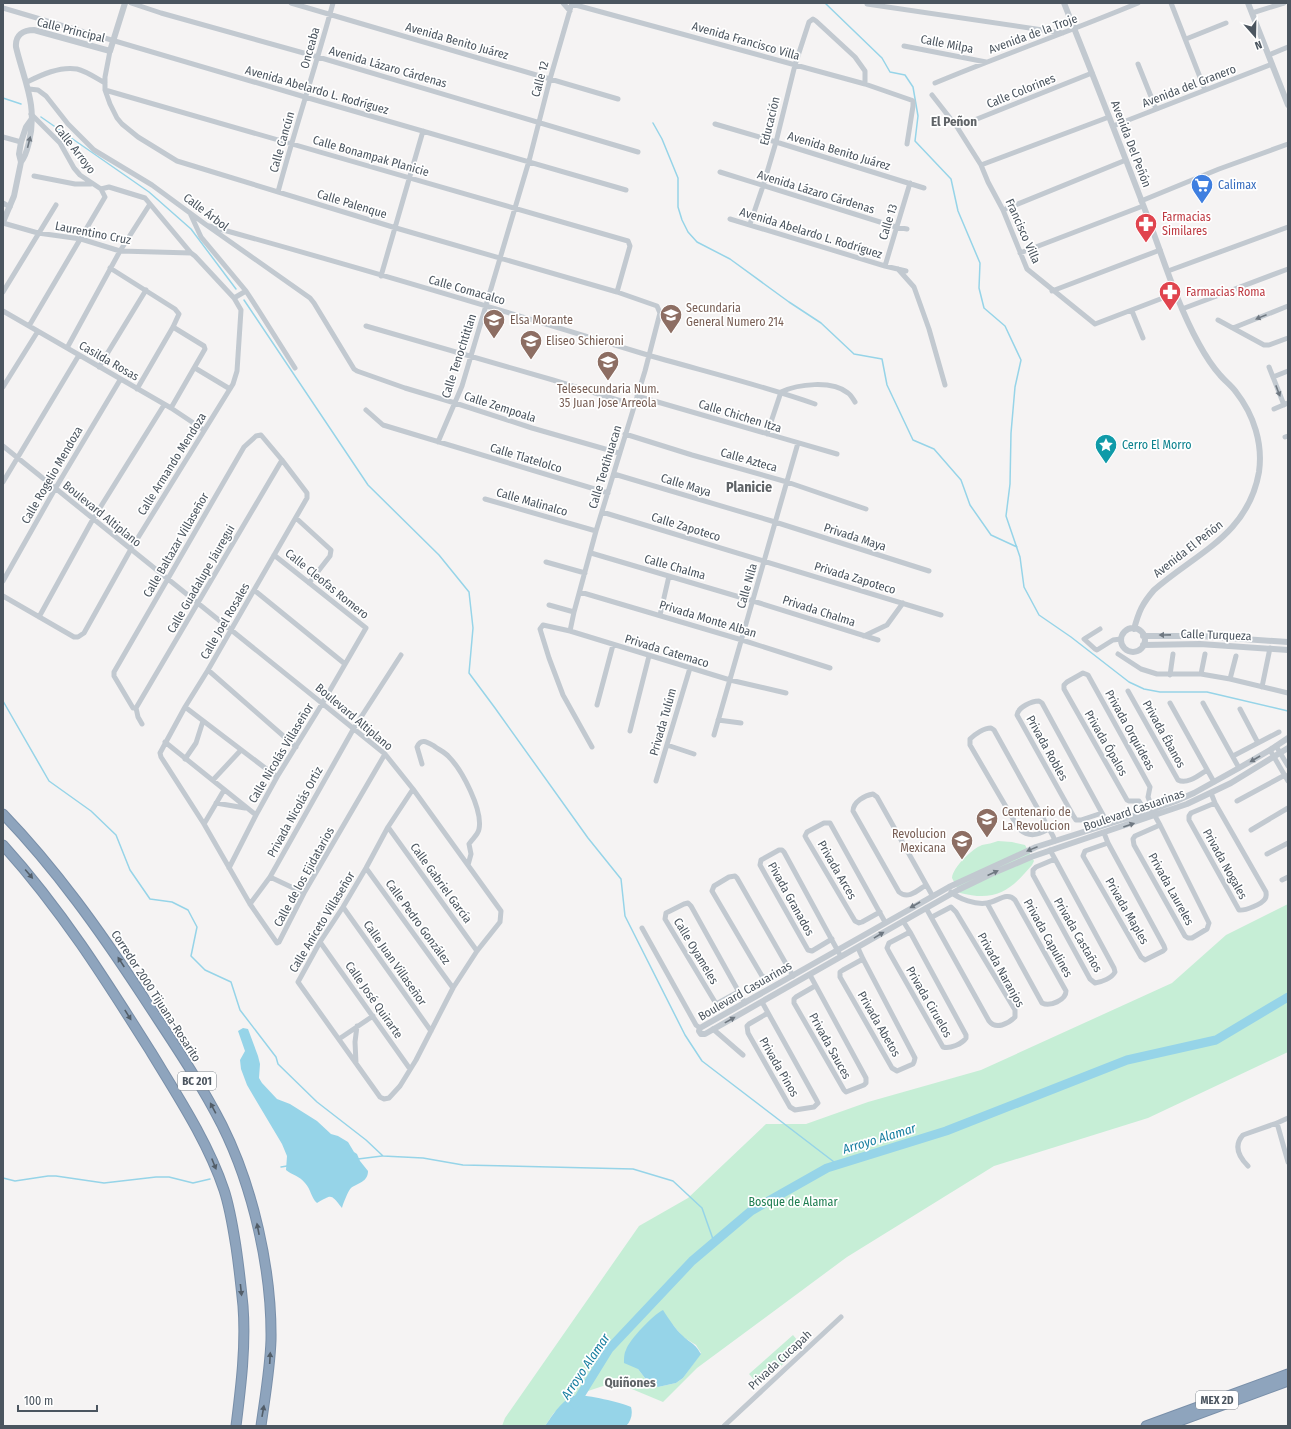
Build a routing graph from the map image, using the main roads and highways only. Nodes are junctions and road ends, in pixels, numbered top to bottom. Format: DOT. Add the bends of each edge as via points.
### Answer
graph roads {
  1 [pos="3,814"];
  2 [pos="3,845"];
  3 [pos="1288,1374"];
  4 [pos="1288,1381"];
  5 [pos="236,1426"];
  6 [pos="260,1426"];
  7 [pos="1146,1426"];
  8 [pos="1166,1426"];
  6 -- 1 [label="highway, Corredor 2000 Tijuana-Rosarito / BC 201, one-way" via="269,1368 270,1305 258,1225 237,1158 204,1093 106,940 50,866"];
  2 -- 5 [label="highway, BC 201, one-way" via="59,912 88,952 162,1070 211,1158 224,1190 232,1223 243,1306 243,1362"];
  3 -- 7 [label="highway, MEX 2D"];
  4 -- 8 [label="highway, MEX 2D"];
}
